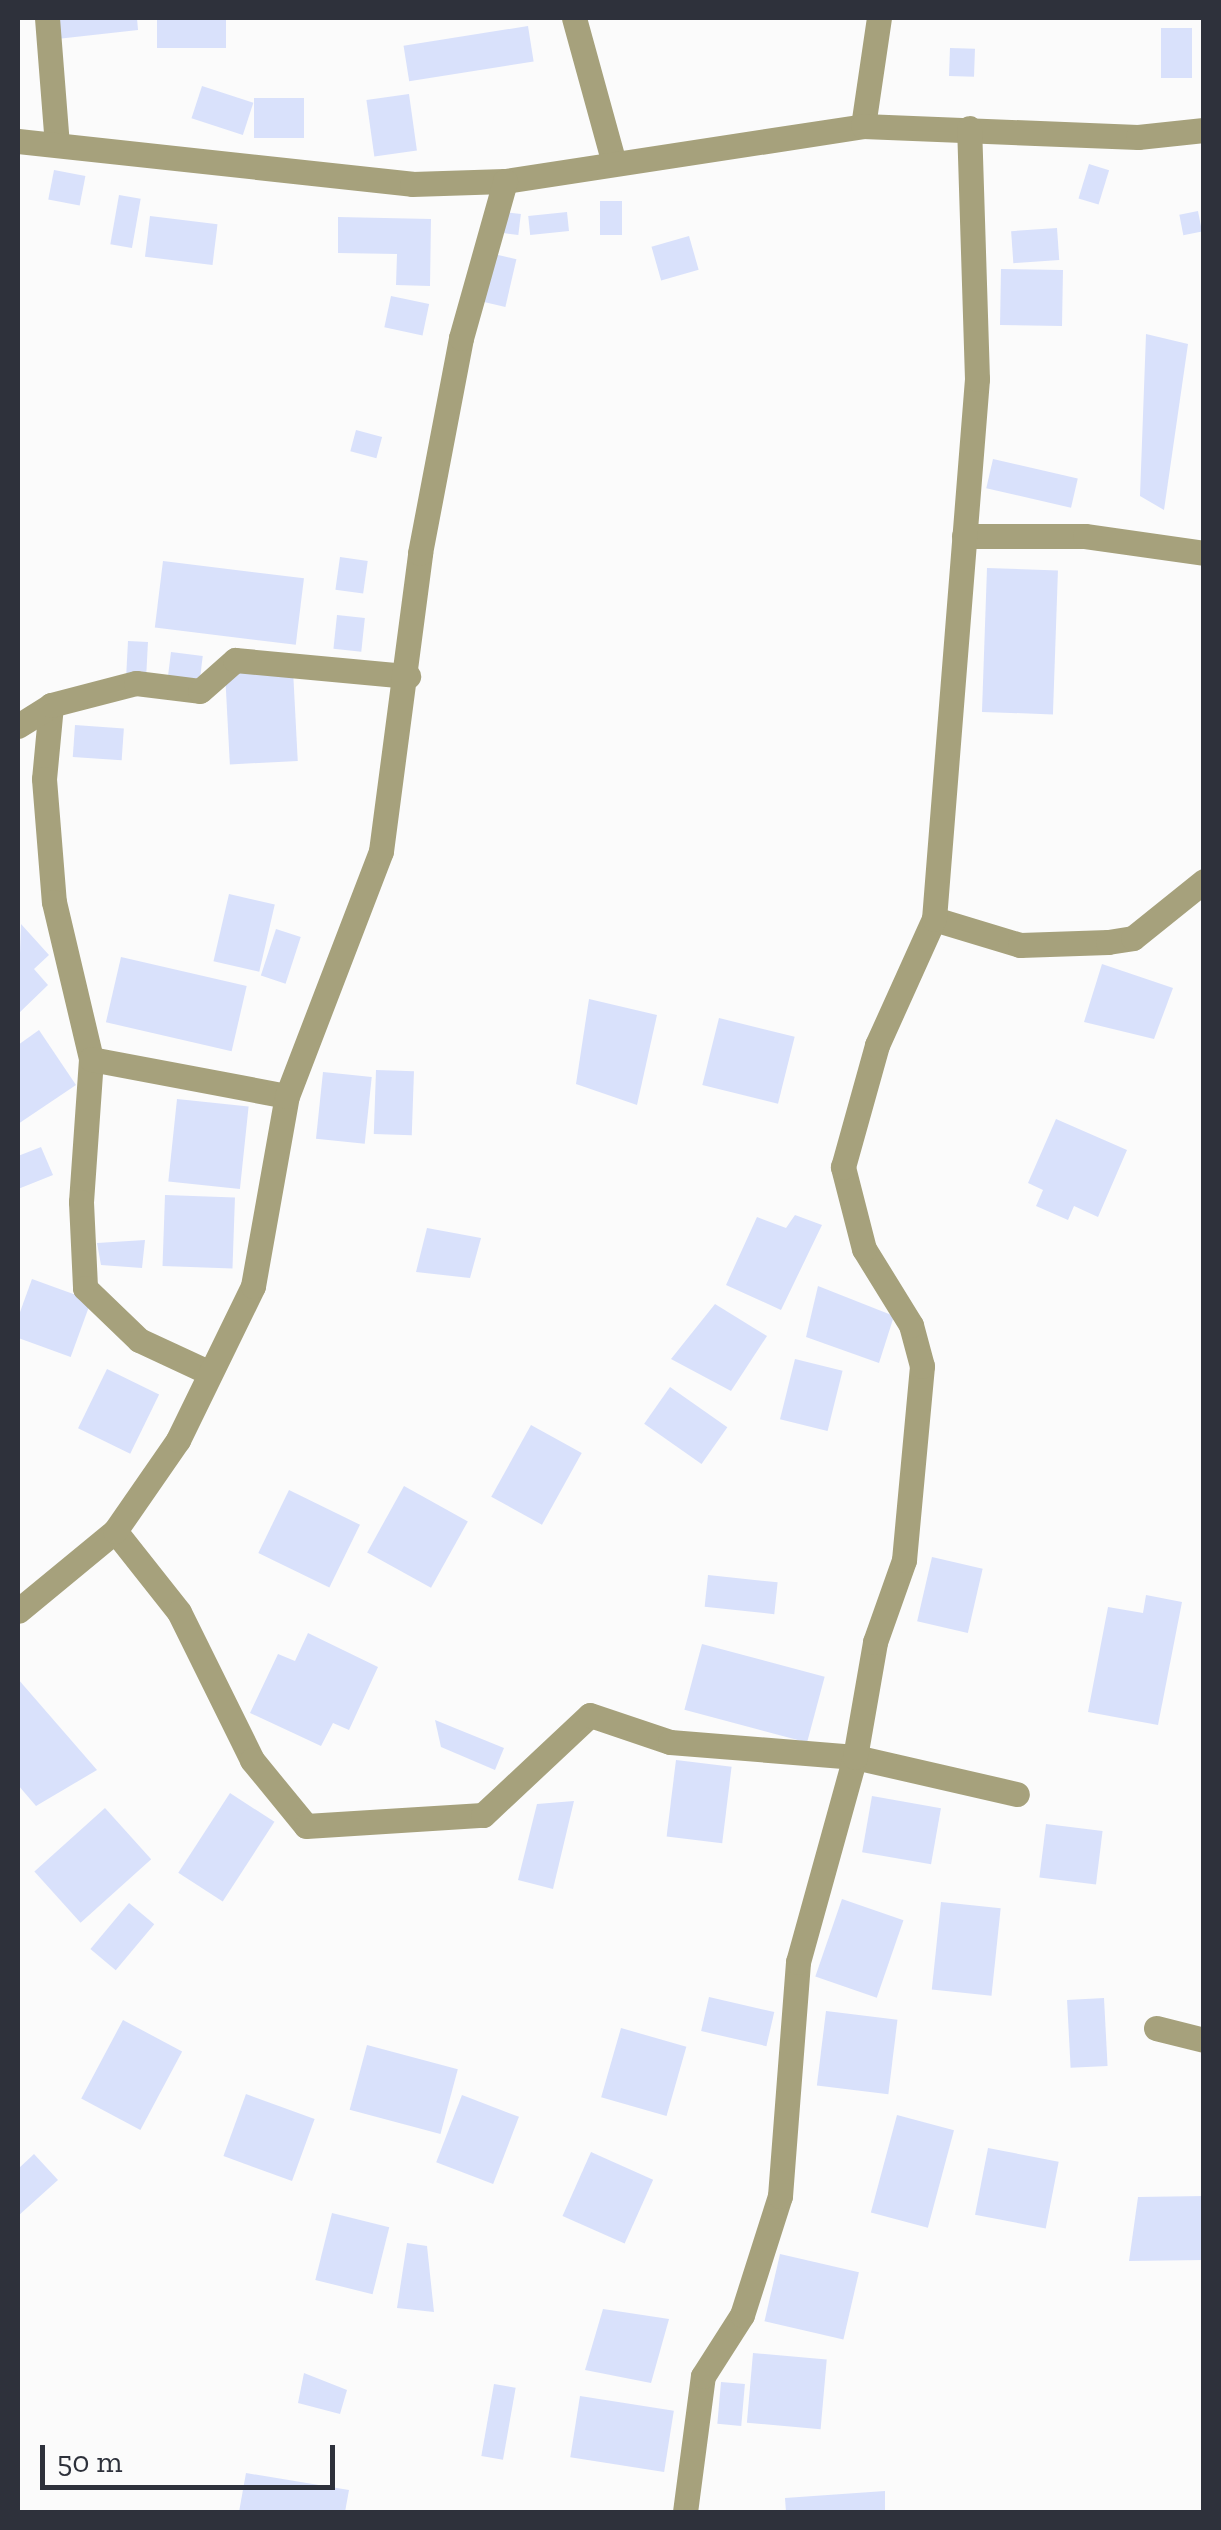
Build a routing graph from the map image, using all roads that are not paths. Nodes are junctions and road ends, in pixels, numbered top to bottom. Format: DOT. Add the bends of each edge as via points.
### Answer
graph roads {
  1 [pos="47,18"];
  2 [pos="574,18"];
  3 [pos="879,18"];
  4 [pos="863,126"];
  5 [pos="969,128"];
  6 [pos="1204,130"];
  7 [pos="18,141"];
  8 [pos="57,145"];
  9 [pos="614,163"];
  10 [pos="505,181"];
  11 [pos="964,536"];
  12 [pos="1204,554"];
  13 [pos="408,676"];
  14 [pos="51,704"];
  15 [pos="18,726"];
  16 [pos="1204,881"];
  17 [pos="934,919"];
  18 [pos="92,1058"];
  19 [pos="287,1096"];
  20 [pos="210,1373"];
  21 [pos="115,1531"];
  22 [pos="18,1611"];
  23 [pos="856,1757"];
  24 [pos="1016,1794"];
  25 [pos="1156,2028"];
  26 [pos="1204,2040"];
  27 [pos="684,2512"];
  1 -- 8 [label="street"];
  2 -- 9 [label="street"];
  3 -- 4 [label="street"];
  4 -- 5 [label="street"];
  4 -- 9 [label="street"];
  5 -- 6 [label="street" via="1138,137"];
  5 -- 11 [label="street" via="977,380"];
  7 -- 8 [label="street"];
  8 -- 10 [label="street" via="412,184"];
  9 -- 10 [label="street"];
  10 -- 13 [label="street" via="461,338 420,553"];
  11 -- 12 [label="street" via="1084,536"];
  11 -- 17 [label="street"];
  13 -- 14 [label="street" via="234,660 200,691 136,683"];
  13 -- 19 [label="street" via="381,851"];
  14 -- 15 [label="street"];
  14 -- 18 [label="street" via="44,778 54,902"];
  16 -- 17 [label="street" via="1134,938 1108,942 1020,945"];
  17 -- 23 [label="street" via="877,1045 843,1167 864,1249 911,1325 922,1366 904,1560 875,1642"];
  18 -- 19 [label="street"];
  18 -- 20 [label="street" via="81,1202 86,1288 139,1340"];
  19 -- 20 [label="street" via="253,1286"];
  20 -- 21 [label="street" via="178,1440"];
  21 -- 22 [label="street"];
  21 -- 23 [label="street" via="179,1612 252,1760 306,1826 482,1816 590,1714 670,1742"];
  23 -- 24 [label="street"];
  23 -- 27 [label="street" via="798,1962 780,2196 742,2315 704,2376"];
  25 -- 26 [label="street"];
}
